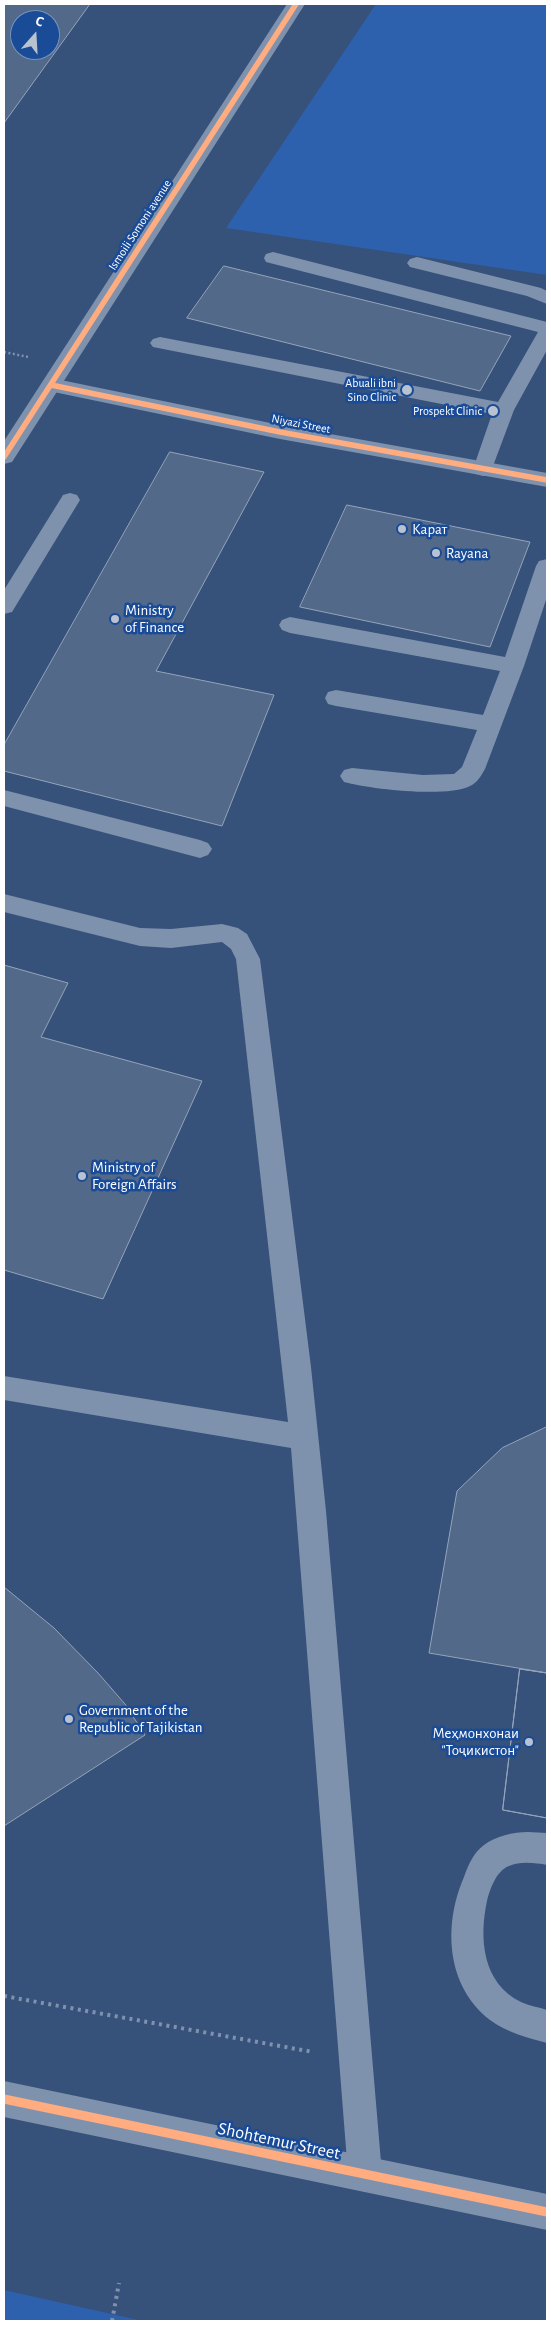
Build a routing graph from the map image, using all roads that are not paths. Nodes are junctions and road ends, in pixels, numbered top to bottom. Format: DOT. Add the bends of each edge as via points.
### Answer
graph roads {
  1 [pos="296,4"];
  2 [pos="273,258"];
  3 [pos="417,263"];
  4 [pos="547,298"];
  5 [pos="547,328"];
  6 [pos="547,333"];
  7 [pos="160,342"];
  8 [pos="51,385"];
  9 [pos="504,410"];
  10 [pos="4,457"];
  11 [pos="483,469"];
  12 [pos="547,480"];
  13 [pos="70,500"];
  14 [pos="547,566"];
  15 [pos="4,607"];
  16 [pos="290,625"];
  17 [pos="514,666"];
  18 [pos="336,698"];
  19 [pos="490,724"];
  20 [pos="352,776"];
  21 [pos="4,798"];
  22 [pos="200,849"];
  23 [pos="4,903"];
  24 [pos="4,1388"];
  25 [pos="303,1437"];
  26 [pos="547,1849"];
  27 [pos="547,2026"];
  28 [pos="4,2100"];
  29 [pos="364,2174"];
  30 [pos="547,2212"];
  1 -- 8 [label="street, Ismoili Somoni avenue"];
  2 -- 5 [label="lane"];
  3 -- 4 [label="lane"];
  6 -- 9 [label="lane"];
  7 -- 9 [label="lane"];
  8 -- 10 [label="street, Ismoili Somoni avenue"];
  8 -- 11 [label="street, Niyazi Street"];
  9 -- 11 [label="lane"];
  11 -- 12 [label="street, Niyazi Street"];
  13 -- 15 [label="lane"];
  14 -- 17 [label="lane"];
  16 -- 17 [label="lane"];
  17 -- 19 [label="lane"];
  18 -- 19 [label="lane"];
  19 -- 20 [label="lane" via="473,769 467,778 457,782"];
  21 -- 22 [label="lane"];
  23 -- 25 [label="lane" via="140,937 159,939 227,934 236,938 243,947 248,959"];
  24 -- 25 [label="lane"];
  25 -- 29 [label="lane"];
  26 -- 27 [label="lane" via="518,1848 495,1856 482,1871 473,1893 467,1949 486,1993 502,2009"];
  28 -- 29 [label="street, Shohtemur Street"];
  29 -- 30 [label="street, Shohtemur Street"];
}
